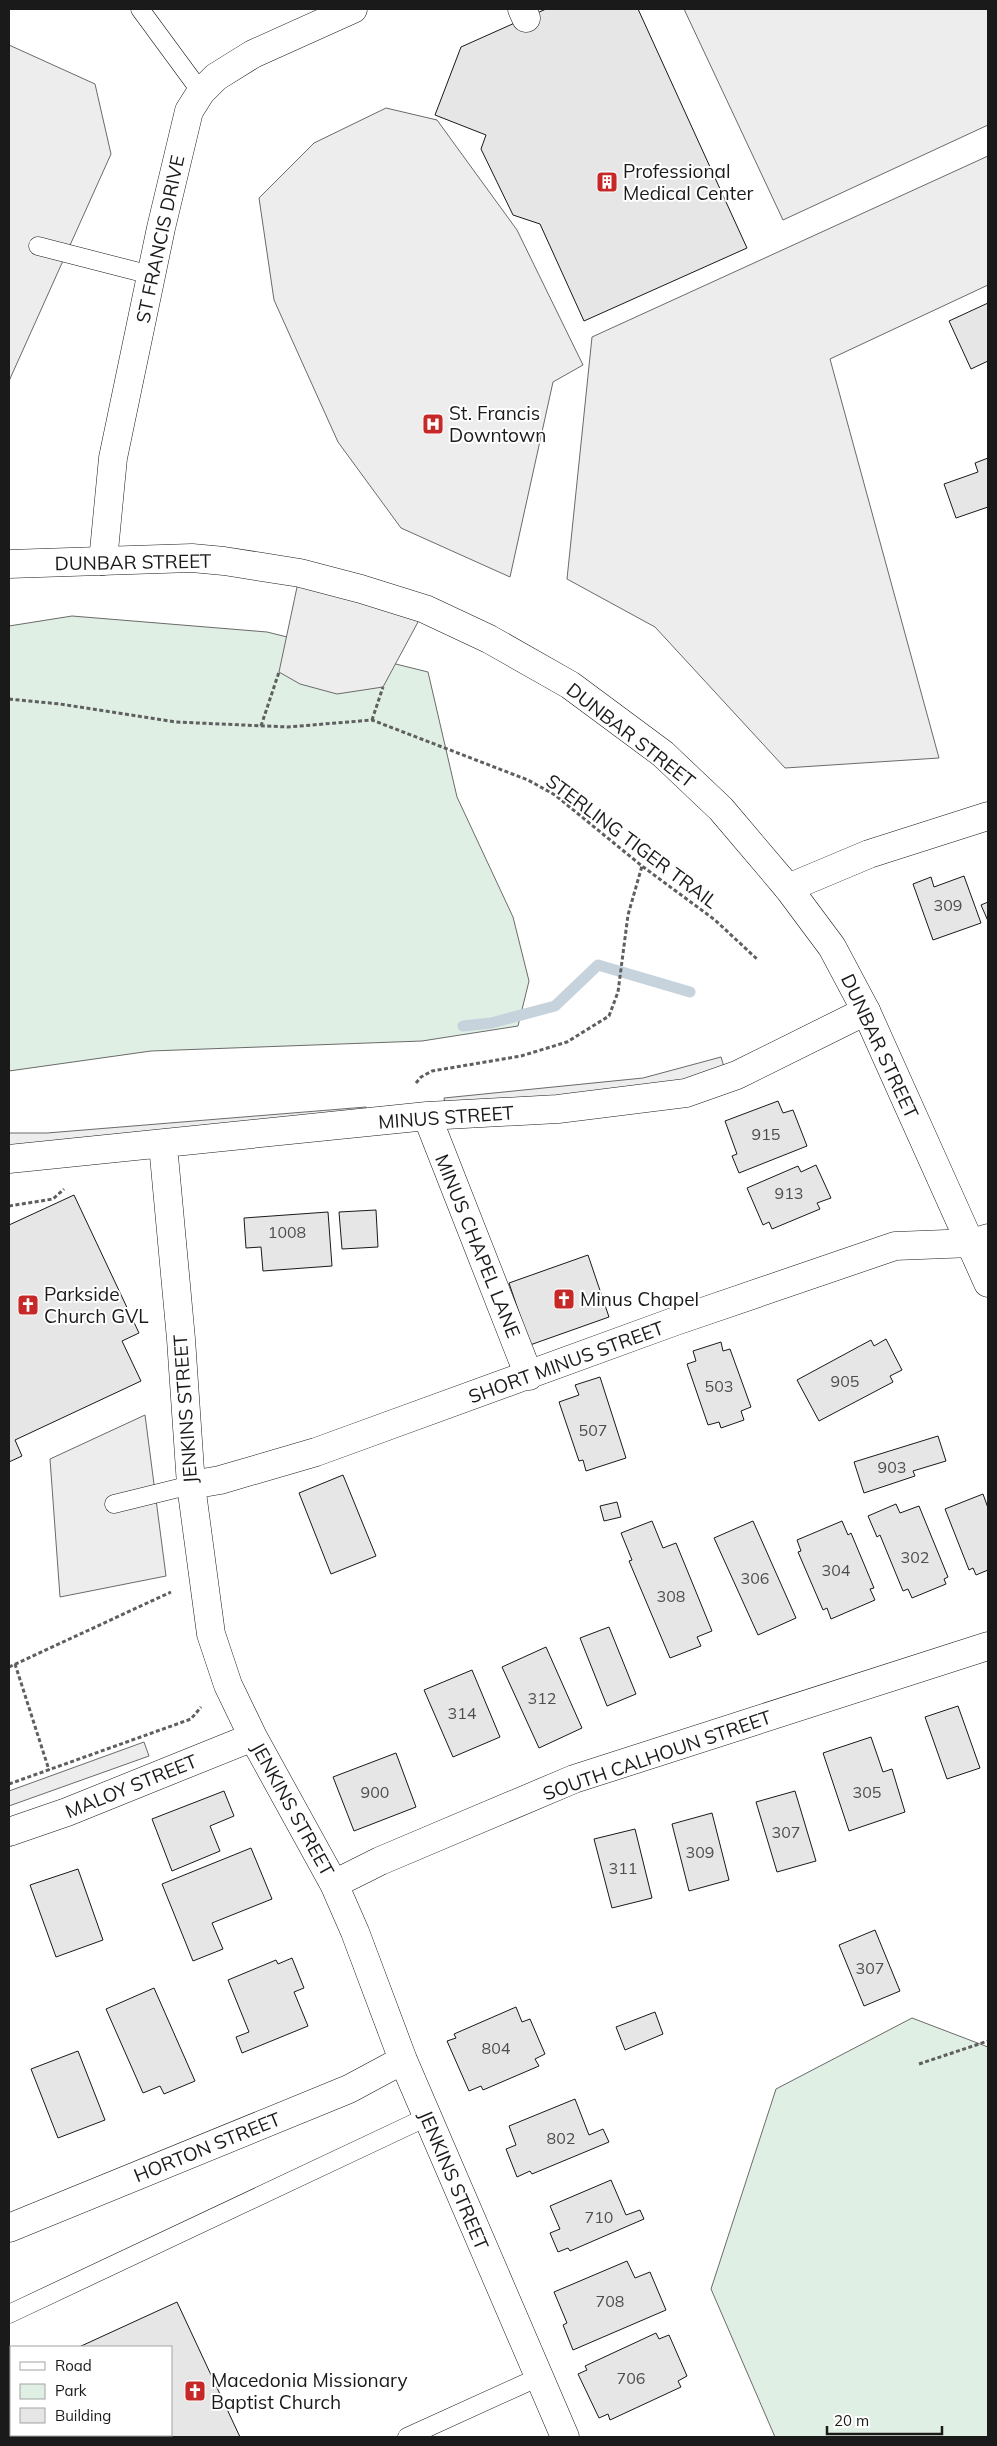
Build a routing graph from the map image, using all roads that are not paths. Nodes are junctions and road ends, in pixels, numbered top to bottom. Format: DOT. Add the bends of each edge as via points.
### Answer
graph roads {
  1 [pos="140,9"];
  2 [pos="353,9"];
  3 [pos="201,92"];
  4 [pos="38,246"];
  5 [pos="150,275"];
  6 [pos="103,561"];
  7 [pos="9,564"];
  8 [pos="988,816"];
  9 [pos="788,888"];
  10 [pos="866,1011"];
  11 [pos="426,1116"];
  12 [pos="163,1145"];
  13 [pos="9,1159"];
  14 [pos="980,1241"];
  15 [pos="988,1283"];
  16 [pos="529,1376"];
  17 [pos="190,1485"];
  18 [pos="114,1504"];
  19 [pos="988,1646"];
  20 [pos="253,1738"];
  21 [pos="9,1832"];
  22 [pos="334,1884"];
  23 [pos="402,2060"];
  24 [pos="427,2117"];
  25 [pos="9,2228"];
  26 [pos="9,2314"];
  27 [pos="539,2376"];
  28 [pos="408,2437"];
  29 [pos="566,2437"];
  1 -- 3 [label="lane"];
  2 -- 3 [label="street, ST FRANCIS DRIVE" via="253,54 216,77"];
  3 -- 5 [label="street, ST FRANCIS DRIVE" via="189,112"];
  4 -- 5 [label="lane"];
  5 -- 6 [label="street, ST FRANCIS DRIVE" via="113,458"];
  6 -- 7 [label="street, DUNBAR STREET"];
  6 -- 9 [label="street, DUNBAR STREET" via="192,558 224,561 300,573 425,609 570,685 663,754 721,809"];
  8 -- 9 [label="street" via="869,854"];
  9 -- 10 [label="street, DUNBAR STREET" via="832,947"];
  10 -- 11 [label="street, MINUS STREET" via="737,1075 686,1094 558,1109"];
  10 -- 14 [label="street, DUNBAR STREET"];
  11 -- 12 [label="street, MINUS STREET"];
  11 -- 16 [label="street, MINUS CHAPEL LANE"];
  12 -- 13 [label="street, MINUS STREET"];
  12 -- 17 [label="street, JENKINS STREET" via="181,1339"];
  14 -- 15 [label="street, DUNBAR STREET"];
  14 -- 16 [label="street, SHORT MINUS STREET" via="895,1246 673,1322"];
  16 -- 17 [label="street, SHORT MINUS STREET" via="316,1452 220,1480"];
  17 -- 18 [label="lane"];
  17 -- 20 [label="street, JENKINS STREET" via="211,1634 228,1685"];
  19 -- 22 [label="street, SOUTH CALHOUN STREET" via="574,1779 380,1861"];
  20 -- 21 [label="street, MALOY STREET"];
  20 -- 22 [label="street, JENKINS STREET"];
  22 -- 23 [label="street, JENKINS STREET"];
  23 -- 24 [label="street, JENKINS STREET"];
  23 -- 25 [label="street, HORTON STREET" via="350,2089"];
  24 -- 26 [label="lane"];
  24 -- 27 [label="street, JENKINS STREET"];
  27 -- 28 [label="lane"];
  27 -- 29 [label="street, JENKINS STREET"];
}
